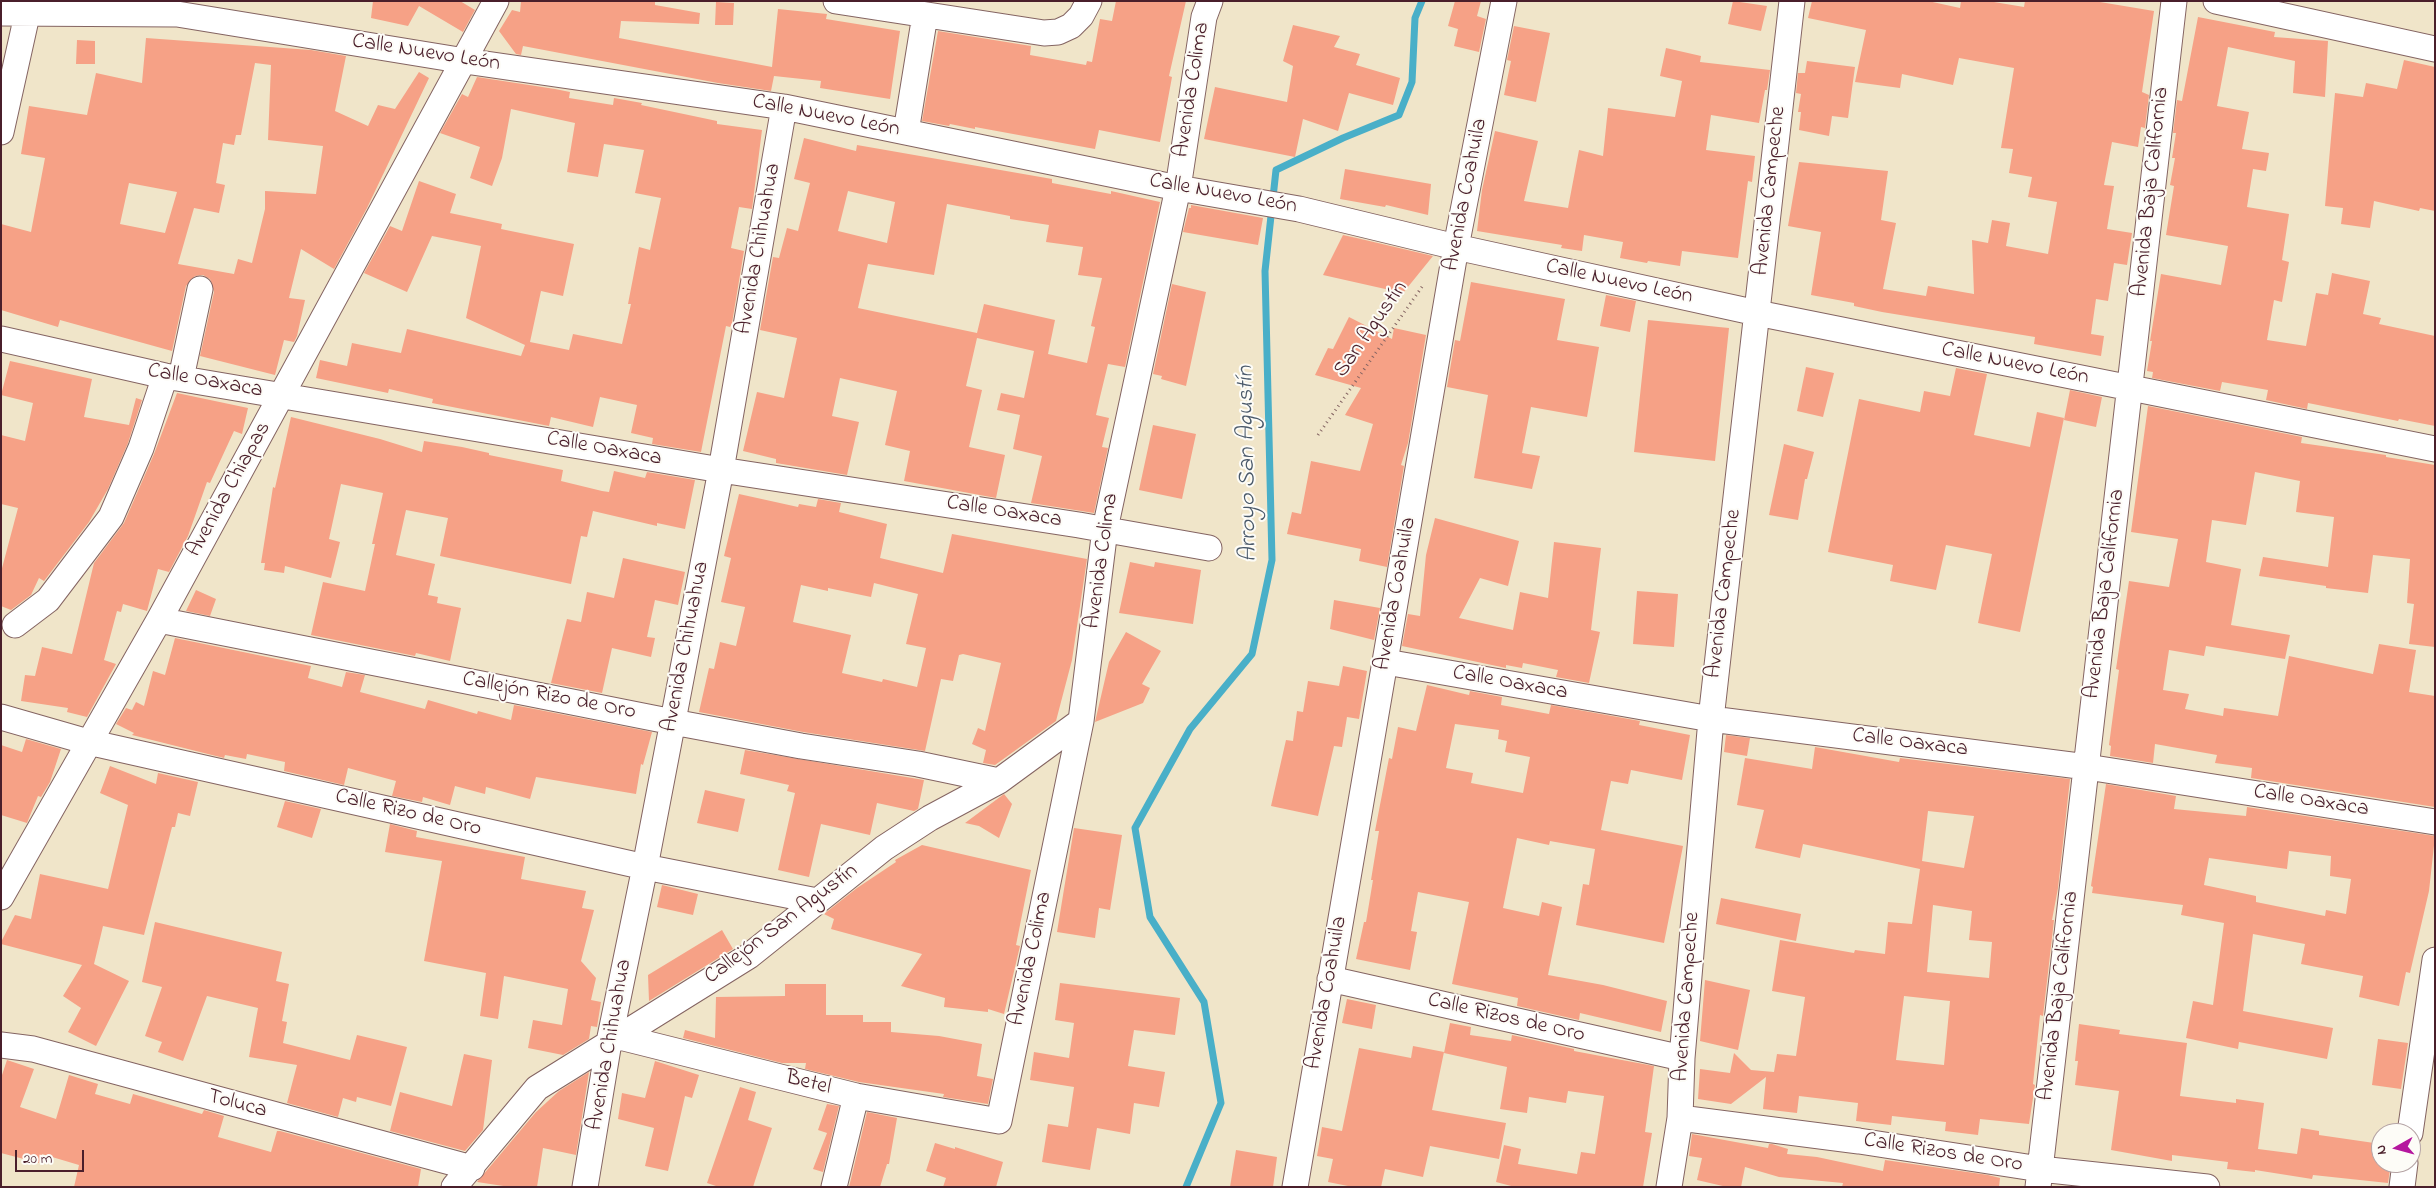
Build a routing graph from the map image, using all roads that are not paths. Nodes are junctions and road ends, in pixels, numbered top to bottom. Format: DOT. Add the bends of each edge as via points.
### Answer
graph roads {
  1 [pos="496,1"];
  2 [pos="836,1"];
  3 [pos="1089,1"];
  4 [pos="1210,1"];
  5 [pos="1504,1"];
  6 [pos="1792,1"];
  7 [pos="2174,1"];
  8 [pos="2216,1"];
  9 [pos="178,8"];
  10 [pos="1,14"];
  11 [pos="27,15"];
  12 [pos="925,15"];
  13 [pos="2435,49"];
  14 [pos="465,61"];
  15 [pos="784,107"];
  16 [pos="1,132"];
  17 [pos="906,132"];
  18 [pos="1178,188"];
  19 [pos="1456,247"];
  20 [pos="200,289"];
  21 [pos="1757,313"];
  22 [pos="1,339"];
  23 [pos="173,377"];
  24 [pos="2130,388"];
  25 [pos="282,395"];
  26 [pos="2435,449"];
  27 [pos="721,470"];
  28 [pos="1105,529"];
  29 [pos="1209,548"];
  30 [pos="159,620"];
  31 [pos="15,625"];
  32 [pos="1386,662"];
  33 [pos="1,717"];
  34 [pos="1711,719"];
  35 [pos="1081,721"];
  36 [pos="673,722"];
  37 [pos="88,742"];
  38 [pos="2087,767"];
  39 [pos="999,782"];
  40 [pos="2435,822"];
  41 [pos="645,867"];
  42 [pos="1,897"];
  43 [pos="817,901"];
  44 [pos="2434,967"];
  45 [pos="1330,979"];
  46 [pos="615,1040"];
  47 [pos="1,1045"];
  48 [pos="1682,1058"];
  49 [pos="856,1096"];
  50 [pos="1680,1118"];
  51 [pos="999,1121"];
  52 [pos="2411,1123"];
  53 [pos="472,1168"];
  54 [pos="2404,1173"];
  55 [pos="2039,1178"];
  56 [pos="454,1187"];
  57 [pos="585,1187"];
  58 [pos="834,1187"];
  59 [pos="1295,1187"];
  60 [pos="1669,1187"];
  61 [pos="2207,1187"];
  62 [pos="2402,1187"];
  1 -- 14 [label="street, Avenida Chiapas"];
  2 -- 12 [label="street"];
  3 -- 12 [label="street" via="1071,26 1058,32 1044,33"];
  4 -- 18 [label="street, Avenida Colima" via="1204,17"];
  5 -- 19 [label="street, Avenida Coahuila"];
  6 -- 21 [label="street, Avenida Campeche"];
  7 -- 24 [label="street, Avenida Baja California"];
  8 -- 13 [label="street"];
  9 -- 11 [label="street, Calle Nuevo León"];
  9 -- 14 [label="street, Calle Nuevo León"];
  10 -- 11 [label="street, Calle Nuevo León"];
  11 -- 16 [label="street"];
  12 -- 17 [label="street"];
  14 -- 15 [label="street, Calle Nuevo León"];
  14 -- 25 [label="street, Avenida Chiapas"];
  15 -- 17 [label="street, Calle Nuevo León"];
  15 -- 27 [label="street, Avenida Chihuahua"];
  17 -- 18 [label="street, Calle Nuevo León"];
  18 -- 19 [label="street, Calle Nuevo León" via="1299,208"];
  18 -- 28 [label="street, Avenida Colima"];
  19 -- 21 [label="street, Calle Nuevo León"];
  19 -- 32 [label="street, Avenida Coahuila"];
  20 -- 23 [label="street"];
  21 -- 24 [label="street, Calle Nuevo León"];
  21 -- 34 [label="street, Avenida Campeche"];
  22 -- 23 [label="street, Calle Oaxaca"];
  23 -- 25 [label="street, Calle Oaxaca"];
  23 -- 31 [label="street" via="111,517 48,600"];
  24 -- 26 [label="street, Calle Nuevo León"];
  24 -- 38 [label="street, Avenida Baja California"];
  25 -- 27 [label="street, Calle Oaxaca"];
  25 -- 30 [label="street, Avenida Chiapas"];
  27 -- 28 [label="street, Calle Oaxaca"];
  27 -- 36 [label="street, Avenida Chihuahua"];
  28 -- 29 [label="street, Calle Oaxaca"];
  28 -- 35 [label="street, Avenida Colima"];
  30 -- 36 [label="street, Callejón Rizo de Oro"];
  30 -- 37 [label="street, Avenida Chiapas"];
  32 -- 34 [label="street, Calle Oaxaca"];
  32 -- 45 [label="street, Avenida Coahuila"];
  33 -- 37 [label="street, Calle Rizo de Oro"];
  34 -- 38 [label="street, Calle Oaxaca"];
  34 -- 48 [label="street, Avenida Campeche"];
  35 -- 39 [label="street, Callejón San Agustín"];
  35 -- 51 [label="street, Avenida Colima"];
  36 -- 39 [label="street, Callejón Rizo de Oro" via="918,764"];
  36 -- 41 [label="street, Avenida Chihuahua"];
  37 -- 41 [label="street, Calle Rizo de Oro"];
  37 -- 42 [label="street, Avenida Chiapas"];
  38 -- 40 [label="street, Calle Oaxaca"];
  38 -- 55 [label="street, Avenida Baja California"];
  39 -- 43 [label="street, Callejón San Agustín" via="930,818 884,848"];
  41 -- 43 [label="street, Calle Rizo de Oro"];
  41 -- 46 [label="street, Avenida Chihuahua"];
  43 -- 46 [label="street, Callejón San Agustín" via="749,956"];
  44 -- 52 [label="street"];
  45 -- 48 [label="street, Calle Rizos de Oro"];
  45 -- 59 [label="street, Avenida Coahuila"];
  46 -- 49 [label="street, Betel"];
  46 -- 53 [label="street, Callejón San Agustín" via="537,1088"];
  46 -- 57 [label="street, Avenida Chihuahua"];
  47 -- 53 [label="street, Toluca" via="33,1049"];
  48 -- 50 [label="street, Avenida Campeche"];
  49 -- 51 [label="street, Betel"];
  49 -- 58 [label="street"];
  50 -- 55 [label="street, Calle Rizos de Oro" via="1860,1141"];
  50 -- 60 [label="street, Avenida Campeche"];
  53 -- 56 [label="street, Callejón San Agustín"];
  54 -- 62 [label="street"];
  55 -- 61 [label="street, Calle Rizos de Oro"];
}
